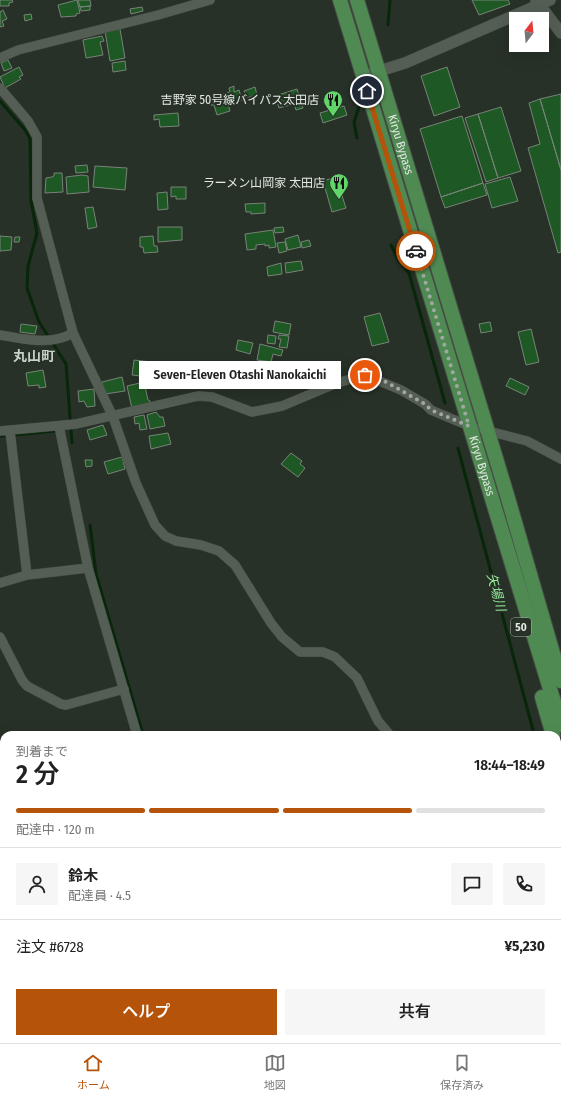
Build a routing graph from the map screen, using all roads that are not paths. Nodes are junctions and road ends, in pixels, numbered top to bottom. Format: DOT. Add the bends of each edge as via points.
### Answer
graph roads {
  1 [pos="210,0"];
  2 [pos="340,0"];
  3 [pos="357,0"];
  4 [pos="550,0"];
  5 [pos="538,2"];
  6 [pos="561,33"];
  7 [pos="0,58"];
  8 [pos="378,71"];
  9 [pos="363,76"];
  10 [pos="0,88"];
  11 [pos="73,333"];
  12 [pos="0,335"];
  13 [pos="113,416"];
  14 [pos="62,426"];
  15 [pos="469,426"];
  16 [pos="0,431"];
  17 [pos="10,431"];
  18 [pos="487,431"];
  19 [pos="561,459"];
  20 [pos="507,496"];
  21 [pos="496,517"];
  22 [pos="88,568"];
  23 [pos="27,575"];
  24 [pos="0,583"];
  25 [pos="0,637"];
  26 [pos="561,648"];
  27 [pos="561,681"];
  28 [pos="124,689"];
  29 [pos="561,725"];
  30 [pos="136,731"];
  31 [pos="387,731"];
  32 [pos="553,731"];
  1 -- 7 [label="street" via="18,50"];
  2 -- 9 [label="highway, Kiryu Bypass / 50"];
  3 -- 8 [label="highway, Kiryu Bypass / 50"];
  4 -- 5 [label="street"];
  5 -- 6 [label="street"];
  5 -- 8 [label="street" via="405,63"];
  8 -- 9 [label="street"];
  8 -- 18 [label="highway, Kiryu Bypass / 50"];
  9 -- 15 [label="highway, Kiryu Bypass / 50"];
  10 -- 11 [label="street" via="28,121 37,137 37,198"];
  11 -- 12 [label="street" via="43,342"];
  11 -- 13 [label="street"];
  13 -- 14 [label="street"];
  13 -- 15 [label="street" via="198,396 212,397 252,412 282,406 337,383 365,375 386,382 431,410"];
  13 -- 31 [label="street" via="146,508 155,525 165,536 219,551 231,561 282,638 300,652 329,653 357,678 378,721"];
  14 -- 17 [label="street"];
  14 -- 22 [label="street"];
  15 -- 18 [label="street"];
  15 -- 21 [label="highway, Kiryu Bypass / 50"];
  16 -- 17 [label="street"];
  17 -- 23 [label="street"];
  18 -- 19 [label="street" via="527,441"];
  18 -- 20 [label="highway, Kiryu Bypass / 50"];
  20 -- 26 [label="highway, 50" via="534,556"];
  20 -- 27 [label="highway, Kiryu Bypass / 50"];
  21 -- 29 [label="highway, Kiryu Bypass / 50"];
  21 -- 32 [label="highway, 50" via="500,557"];
  22 -- 23 [label="street"];
  22 -- 28 [label="street"];
  23 -- 24 [label="street"];
  25 -- 28 [label="street" via="27,686 61,704"];
  28 -- 30 [label="street"];
}
